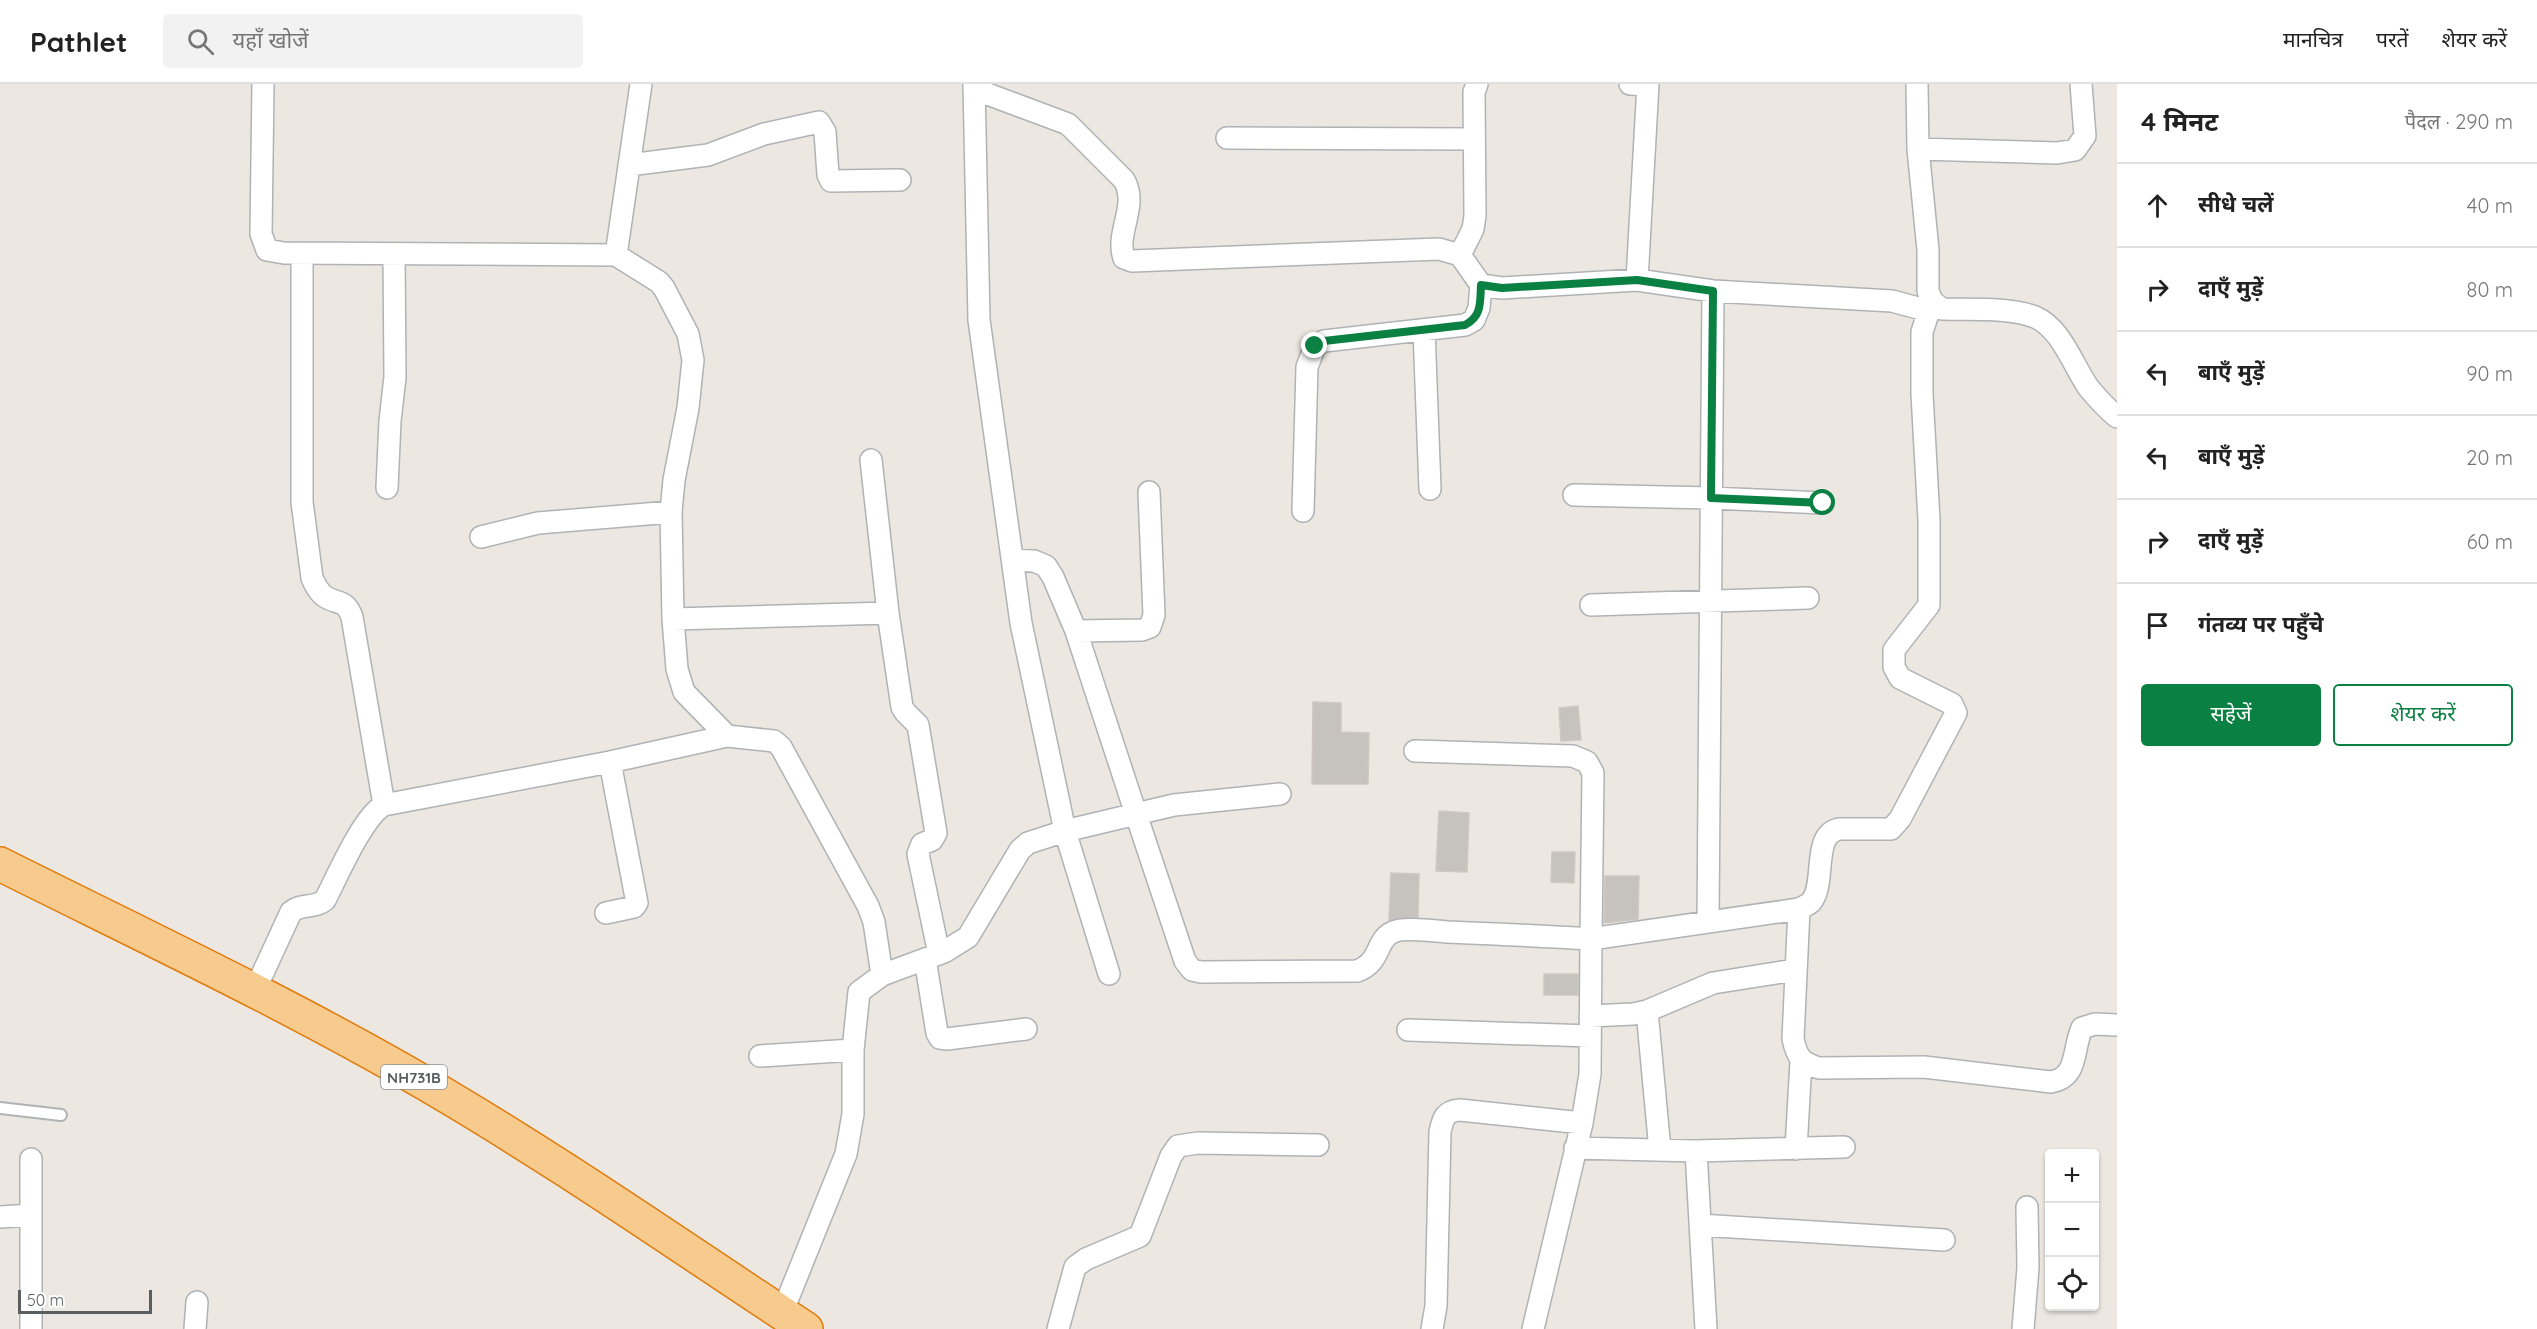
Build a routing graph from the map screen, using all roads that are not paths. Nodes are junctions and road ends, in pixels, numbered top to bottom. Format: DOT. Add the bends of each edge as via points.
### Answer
graph roads {
  1 [pos="263,84"];
  2 [pos="641,84"];
  3 [pos="1477,84"];
  4 [pos="1629,84"];
  5 [pos="1648,84"];
  6 [pos="1917,84"];
  7 [pos="2081,84"];
  8 [pos="974,87"];
  9 [pos="1227,138"];
  10 [pos="1474,139"];
  11 [pos="1918,149"];
  12 [pos="629,165"];
  13 [pos="900,180"];
  14 [pos="302,253"];
  15 [pos="394,254"];
  16 [pos="616,255"];
  17 [pos="1460,255"];
  18 [pos="1637,280"];
  19 [pos="1481,285"];
  20 [pos="1713,291"];
  21 [pos="1930,306"];
  22 [pos="1424,330"];
  23 [pos="2117,417"];
  24 [pos="871,460"];
  25 [pos="387,488"];
  26 [pos="1430,489"];
  27 [pos="1149,492"];
  28 [pos="1574,495"];
  29 [pos="1711,498"];
  30 [pos="1823,503"];
  31 [pos="1303,511"];
  32 [pos="671,512"];
  33 [pos="481,537"];
  34 [pos="1012,560"];
  35 [pos="1808,598"];
  36 [pos="1710,601"];
  37 [pos="1591,605"];
  38 [pos="888,613"];
  39 [pos="673,620"];
  40 [pos="1076,631"];
  41 [pos="728,736"];
  42 [pos="1415,751"];
  43 [pos="610,762"];
  44 [pos="1280,794"];
  45 [pos="384,805"];
  46 [pos="1136,814"];
  47 [pos="1065,831"];
  48 [pos="0,864"];
  49 [pos="0,886"];
  50 [pos="1799,909"];
  51 [pos="606,913"];
  52 [pos="1708,922"];
  53 [pos="1591,939"];
  54 [pos="932,956"];
  55 [pos="1796,970"];
  56 [pos="1109,974"];
  57 [pos="882,975"];
  58 [pos="255,990"];
  59 [pos="1647,1011"];
  60 [pos="2117,1025"];
  61 [pos="1590,1026"];
  62 [pos="1026,1029"];
  63 [pos="1408,1030"];
  64 [pos="853,1050"];
  65 [pos="760,1056"];
  66 [pos="1801,1061"];
  67 [pos="0,1108"];
  68 [pos="61,1115"];
  69 [pos="1582,1123"];
  70 [pos="1318,1145"];
  71 [pos="1844,1147"];
  72 [pos="1575,1148"];
  73 [pos="1796,1149"];
  74 [pos="1660,1150"];
  75 [pos="1696,1151"];
  76 [pos="31,1159"];
  77 [pos="2026,1207"];
  78 [pos="30,1215"];
  79 [pos="0,1217"];
  80 [pos="1700,1225"];
  81 [pos="1944,1240"];
  82 [pos="197,1302"];
  83 [pos="786,1324"];
  84 [pos="31,1329"];
  85 [pos="195,1329"];
  86 [pos="1058,1329"];
  87 [pos="1432,1329"];
  88 [pos="1533,1329"];
  89 [pos="1706,1329"];
  90 [pos="2023,1329"];
  1 -- 14 [label="street" via="261,234 267,250"];
  2 -- 12 [label="street"];
  3 -- 10 [label="street"];
  4 -- 5 [label="street"];
  5 -- 18 [label="street"];
  6 -- 11 [label="street"];
  7 -- 11 [label="street" via="2085,136 2076,150 2057,153"];
  8 -- 17 [label="street" via="1068,124 1124,180 1130,204 1121,250 1124,258 1132,261 1438,249"];
  8 -- 34 [label="street" via="979,320"];
  9 -- 10 [label="street"];
  10 -- 17 [label="street" via="1475,216 1473,230"];
  11 -- 21 [label="street"];
  12 -- 13 [label="street" via="708,155 764,134 819,122 825,132 831,181"];
  12 -- 16 [label="street"];
  14 -- 15 [label="street"];
  14 -- 45 [label="street" via="302,502 312,578 326,597 349,608 352,617"];
  15 -- 16 [label="street"];
  15 -- 25 [label="street" via="395,377"];
  16 -- 32 [label="street" via="659,282 690,341 693,360 688,408"];
  17 -- 19 [label="street"];
  18 -- 19 [label="street" via="1502,288"];
  18 -- 20 [label="street"];
  19 -- 22 [label="street" via="1474,320 1465,325"];
  20 -- 21 [label="street"];
  20 -- 29 [label="street"];
  21 -- 23 [label="street" via="2036,317 2055,333 2088,386"];
  21 -- 50 [label="street" via="1922,332 1929,605 1894,650 1894,667 1900,678 1952,704 1956,713 1891,829 1831,831 1824,840 1817,892 1810,903"];
  22 -- 26 [label="street"];
  22 -- 31 [label="street" via="1324,341 1315,346 1308,367"];
  24 -- 38 [label="street"];
  27 -- 40 [label="street" via="1154,615 1150,627"];
  28 -- 29 [label="street"];
  29 -- 30 [label="street"];
  29 -- 36 [label="street"];
  32 -- 33 [label="street" via="538,524"];
  32 -- 39 [label="street"];
  34 -- 40 [label="street" via="1046,566"];
  34 -- 47 [label="street" via="1021,623"];
  35 -- 36 [label="street"];
  36 -- 37 [label="street"];
  36 -- 52 [label="street"];
  38 -- 39 [label="street"];
  38 -- 54 [label="street" via="902,707 918,725 936,833 932,840 922,844 918,854"];
  39 -- 41 [label="street" via="677,669 684,692"];
  40 -- 46 [label="street"];
  41 -- 43 [label="street"];
  41 -- 57 [label="street" via="774,741 781,747 868,906"];
  42 -- 53 [label="street" via="1573,756 1587,762 1593,772"];
  43 -- 45 [label="street"];
  43 -- 51 [label="street" via="637,903"];
  44 -- 46 [label="street" via="1174,805"];
  45 -- 58 [label="street" via="367,821 325,900 291,912"];
  46 -- 47 [label="street"];
  46 -- 53 [label="street" via="1185,961 1192,970 1357,971 1368,967 1384,938 1394,931"];
  47 -- 54 [label="street" via="1028,843 1020,850 968,937"];
  47 -- 56 [label="street"];
  48 -- 58 [label="highway, NH731B"];
  49 -- 83 [label="highway, NH731B" via="363,1069"];
  50 -- 52 [label="street"];
  50 -- 55 [label="street"];
  52 -- 53 [label="street"];
  53 -- 61 [label="street"];
  54 -- 57 [label="street"];
  54 -- 62 [label="street" via="940,1038"];
  55 -- 59 [label="street" via="1713,983"];
  55 -- 66 [label="street" via="1793,1039"];
  57 -- 64 [label="street" via="859,992"];
  58 -- 83 [label="highway, NH731B" via="460,1104 568,1171"];
  59 -- 61 [label="street"];
  59 -- 74 [label="street"];
  60 -- 66 [label="street" via="2082,1028 2070,1072 2063,1080 2051,1082 1924,1067 1819,1068"];
  61 -- 63 [label="street"];
  61 -- 69 [label="street" via="1590,1074"];
  64 -- 65 [label="street"];
  64 -- 83 [label="street" via="853,1114 846,1154"];
  66 -- 73 [label="street"];
  67 -- 68 [label="lane"];
  69 -- 72 [label="street"];
  69 -- 87 [label="street" via="1460,1110 1444,1116 1440,1132 1436,1306"];
  70 -- 86 [label="street" via="1178,1146 1140,1236 1075,1267"];
  71 -- 73 [label="street"];
  72 -- 74 [label="street"];
  72 -- 88 [label="street"];
  73 -- 75 [label="street"];
  74 -- 75 [label="street"];
  75 -- 80 [label="street"];
  76 -- 78 [label="street"];
  77 -- 90 [label="street" via="2028,1268"];
  78 -- 79 [label="street"];
  78 -- 84 [label="street"];
  80 -- 81 [label="street"];
  80 -- 89 [label="street"];
  82 -- 85 [label="street"];
}
